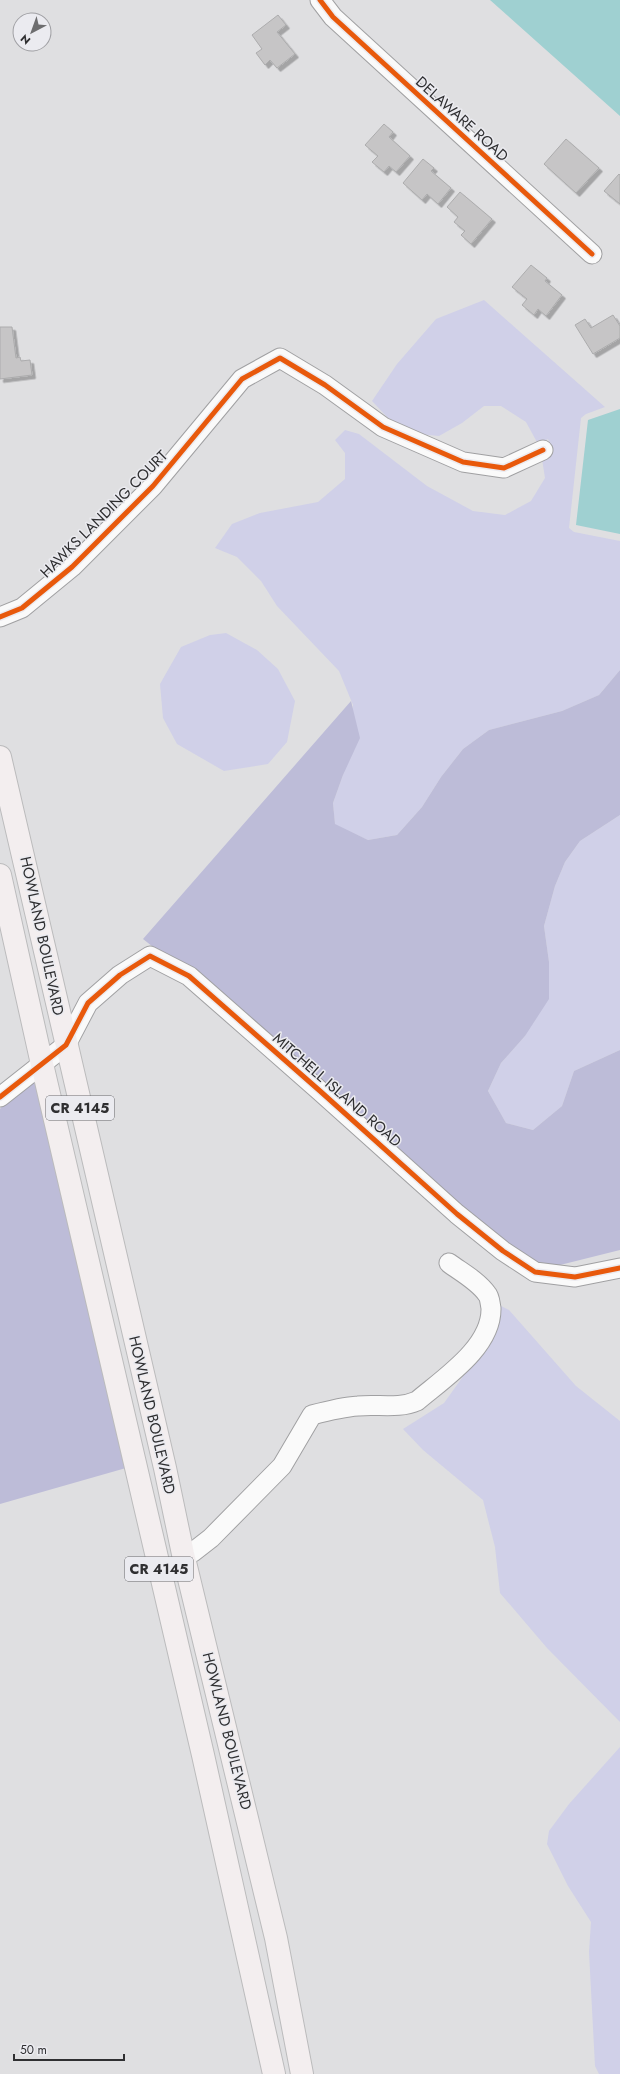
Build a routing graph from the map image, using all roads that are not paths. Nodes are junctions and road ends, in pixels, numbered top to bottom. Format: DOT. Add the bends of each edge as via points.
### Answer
graph roads {
  1 [pos="320,0"];
  2 [pos="592,254"];
  3 [pos="543,450"];
  4 [pos="0,617"];
  5 [pos="0,757"];
  6 [pos="0,875"];
  7 [pos="66,1046"];
  8 [pos="42,1064"];
  9 [pos="0,1097"];
  10 [pos="449,1263"];
  11 [pos="620,1268"];
  12 [pos="183,1554"];
  13 [pos="217,1816"];
  14 [pos="276,1938"];
  15 [pos="250,1965"];
  16 [pos="274,2074"];
  17 [pos="295,2074"];
  18 [pos="302,2074"];
  1 -- 2 [label="street, DELAWARE ROAD" via="333,17"];
  3 -- 4 [label="street, HAWKS LANDING COURT" via="504,468 463,462 383,428 325,385 280,358 242,379 153,486 72,567 22,608"];
  5 -- 7 [label="main road, HOWLAND BOULEVARD / CR 4145"];
  6 -- 8 [label="main road, HOWLAND BOULEVARD / CR 4145"];
  7 -- 8 [label="street"];
  7 -- 11 [label="street, MITCHELL ISLAND ROAD" via="88,1003 120,975 150,956 189,976 457,1214 503,1251 535,1272 575,1277"];
  7 -- 12 [label="main road, HOWLAND BOULEVARD / CR 4145"];
  8 -- 9 [label="street"];
  8 -- 13 [label="main road, HOWLAND BOULEVARD / CR 4145"];
  10 -- 12 [label="street" via="488,1294 491,1313 488,1327 477,1348 417,1401 409,1404 332,1409 312,1415 282,1466 210,1538 193,1552"];
  12 -- 14 [label="main road, HOWLAND BOULEVARD / CR 4145"];
  13 -- 14 [label="main road" via="237,1849 256,1921 264,1931"];
  13 -- 15 [label="main road, HOWLAND BOULEVARD / CR 4145"];
  14 -- 18 [label="main road, HOWLAND BOULEVARD / CR 4145"];
  15 -- 16 [label="main road, HOWLAND BOULEVARD / CR 4145"];
  15 -- 17 [label="main road" via="274,1993"];
}
